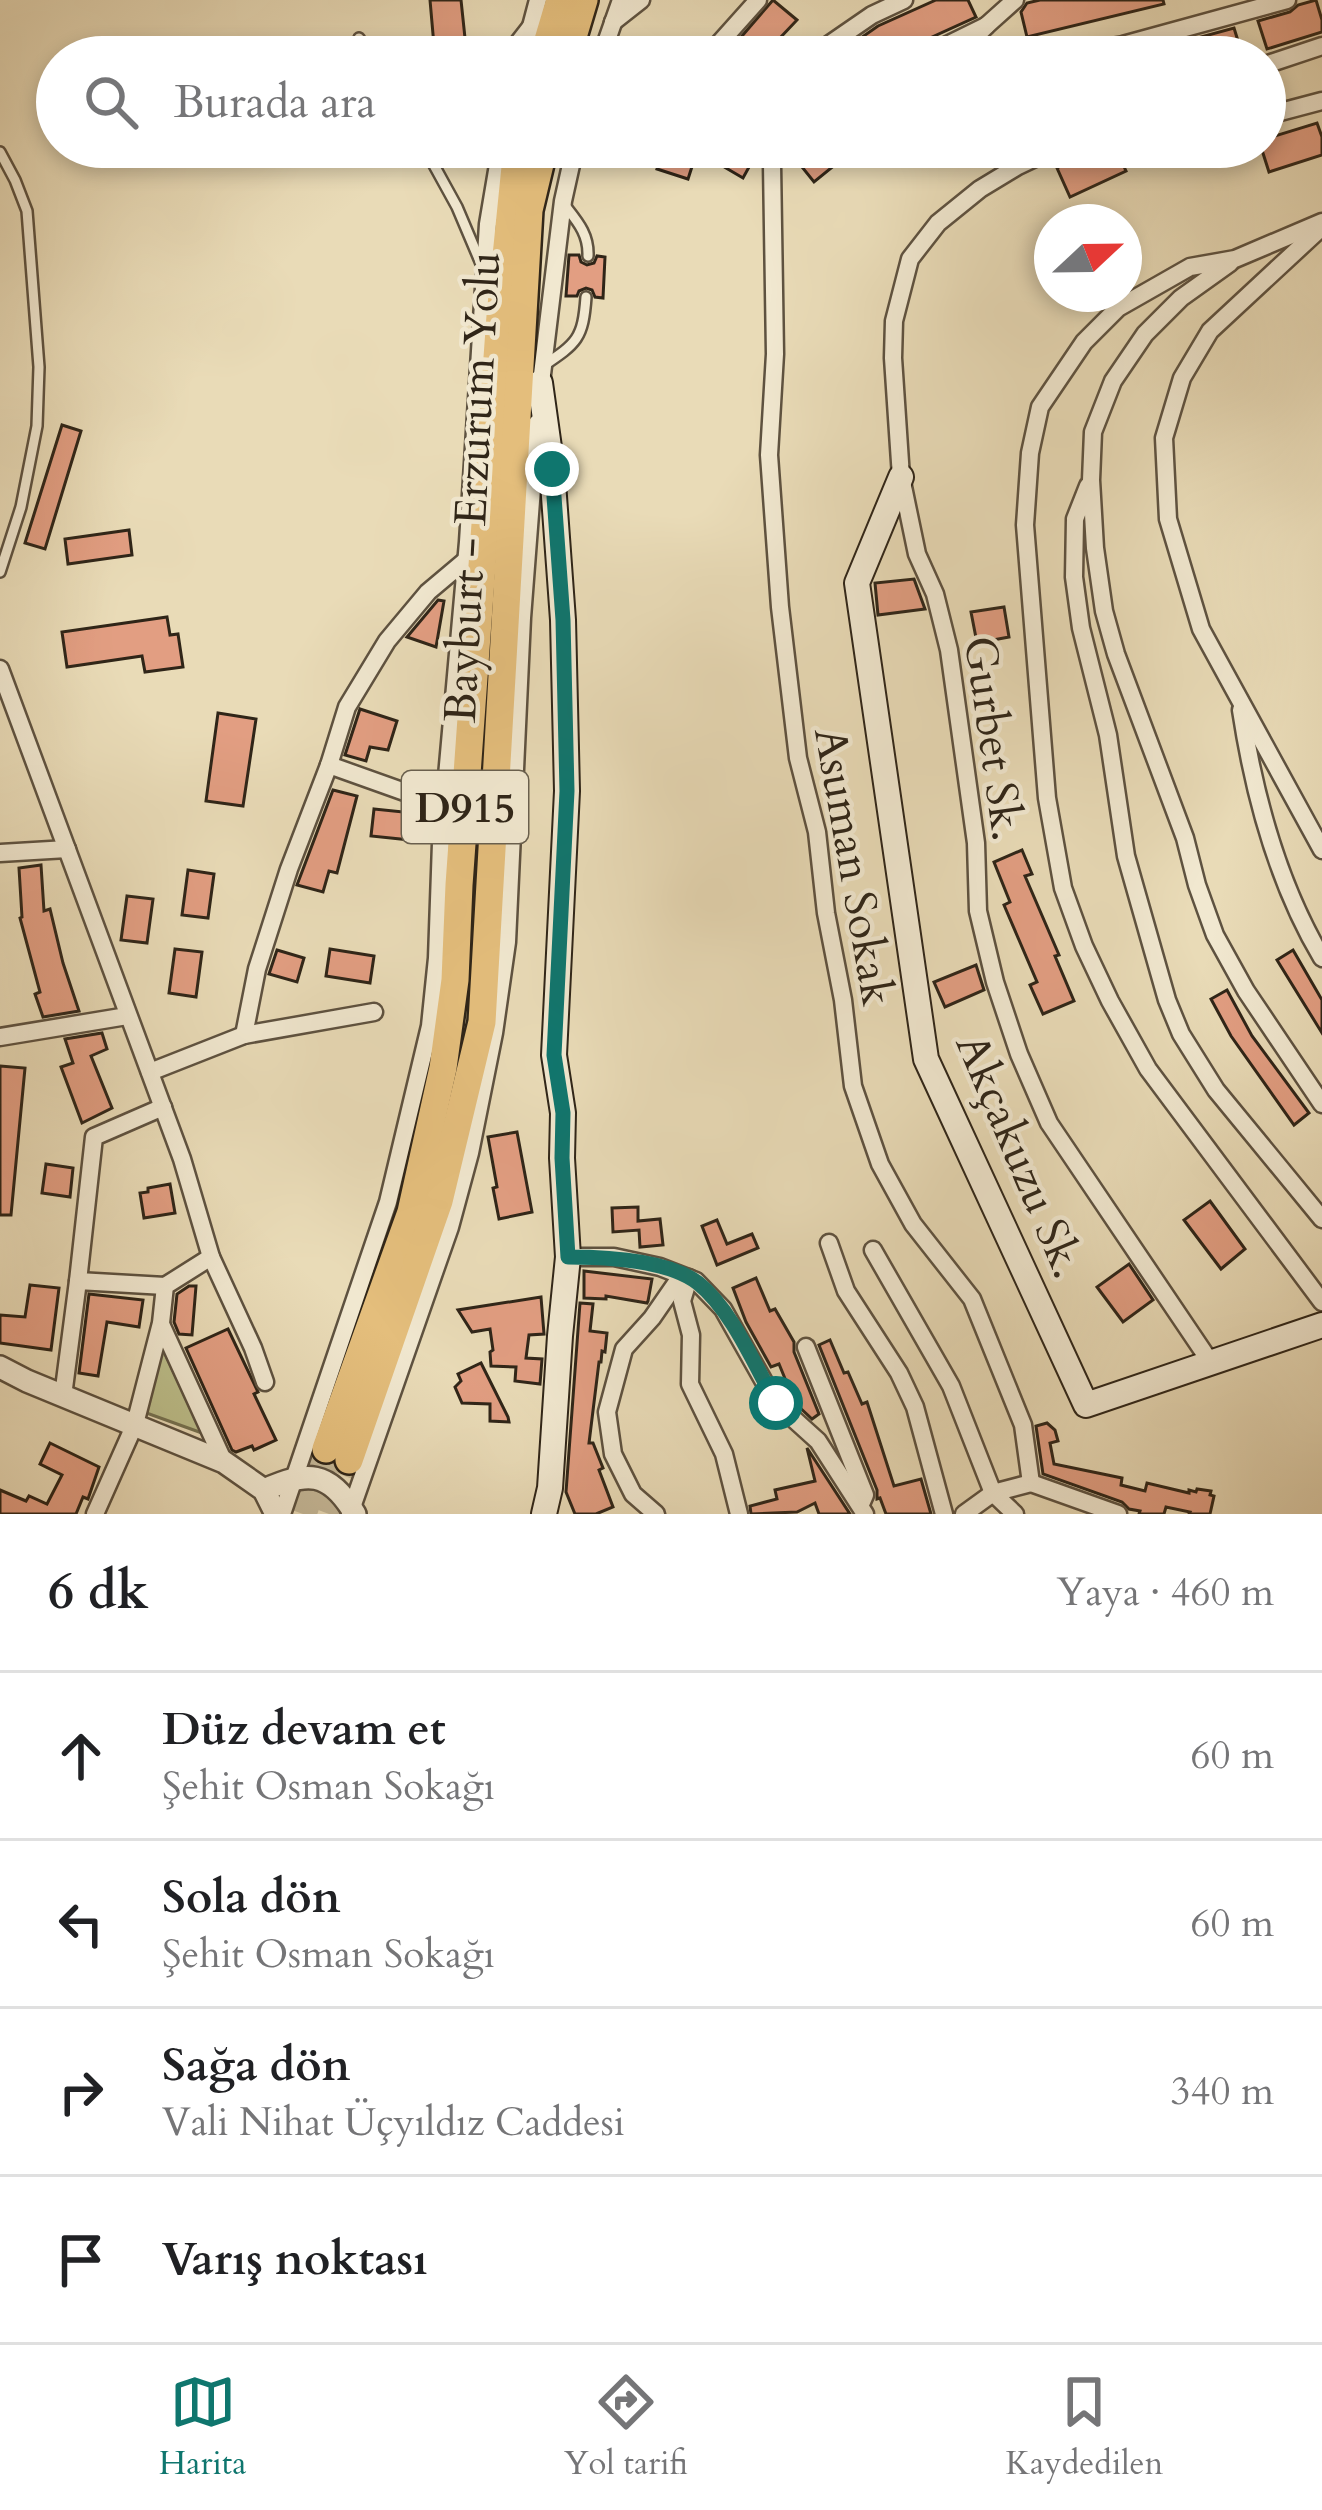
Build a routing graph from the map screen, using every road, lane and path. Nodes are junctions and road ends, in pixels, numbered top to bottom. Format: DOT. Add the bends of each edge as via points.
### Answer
graph roads {
  1 [pos="538,0"];
  2 [pos="560,0"];
  3 [pos="584,0"];
  4 [pos="621,0"];
  5 [pos="640,0"];
  6 [pos="758,0"];
  7 [pos="904,0"];
  8 [pos="1015,0"];
  9 [pos="1287,0"];
  10 [pos="531,22"];
  11 [pos="612,23"];
  12 [pos="986,26"];
  13 [pos="520,36"];
  14 [pos="528,36"];
  15 [pos="549,36"];
  16 [pos="573,36"];
  17 [pos="608,36"];
  18 [pos="725,36"];
  19 [pos="842,36"];
  20 [pos="966,36"];
  21 [pos="976,36"];
  22 [pos="1156,36"];
  23 [pos="1322,46"];
  24 [pos="1286,58"];
  25 [pos="1322,101"];
  26 [pos="1286,110"];
  27 [pos="0,152"];
  28 [pos="436,168"];
  29 [pos="497,168"];
  30 [pos="515,168"];
  31 [pos="539,168"];
  32 [pos="570,168"];
  33 [pos="772,168"];
  34 [pos="1015,168"];
  35 [pos="562,203"];
  36 [pos="1322,224"];
  37 [pos="588,256"];
  38 [pos="1235,259"];
  39 [pos="485,273"];
  40 [pos="586,297"];
  41 [pos="542,375"];
  42 [pos="901,477"];
  43 [pos="1090,480"];
  44 [pos="466,560"];
  45 [pos="0,572"];
  46 [pos="0,669"];
  47 [pos="1239,698"];
  48 [pos="329,765"];
  49 [pos="444,806"];
  50 [pos="68,849"];
  51 [pos="1322,850"];
  52 [pos="0,854"];
  53 [pos="1322,958"];
  54 [pos="374,1012"];
  55 [pos="127,1016"];
  56 [pos="244,1035"];
  57 [pos="0,1037"];
  58 [pos="150,1072"];
  59 [pos="1322,1104"];
  60 [pos="163,1107"];
  61 [pos="1322,1219"];
  62 [pos="829,1243"];
  63 [pos="872,1250"];
  64 [pos="211,1257"];
  65 [pos="568,1257"];
  66 [pos="685,1277"];
  67 [pos="77,1281"];
  68 [pos="165,1286"];
  69 [pos="1322,1301"];
  70 [pos="161,1323"];
  71 [pos="1322,1324"];
  72 [pos="806,1347"];
  73 [pos="1211,1363"];
  74 [pos="0,1367"];
  75 [pos="265,1382"];
  76 [pos="63,1396"];
  77 [pos="135,1424"];
  78 [pos="224,1462"];
  79 [pos="295,1476"];
  80 [pos="1031,1483"];
  81 [pos="550,1488"];
  82 [pos="264,1490"];
  83 [pos="993,1493"];
  84 [pos="863,1509"];
  85 [pos="352,1513"];
  86 [pos="95,1514"];
  87 [pos="279,1514"];
  88 [pos="544,1514"];
  89 [pos="561,1514"];
  90 [pos="656,1514"];
  91 [pos="739,1514"];
  92 [pos="944,1514"];
  93 [pos="964,1514"];
  94 [pos="1016,1514"];
  95 [pos="1118,1514"];
  1 -- 10 [label="street"];
  2 -- 15 [label="highway"];
  3 -- 16 [label="highway"];
  4 -- 11 [label="street"];
  5 -- 11 [label="street"];
  6 -- 18 [label="street"];
  7 -- 19 [label="street"];
  8 -- 12 [label="street"];
  9 -- 22 [label="street"];
  10 -- 13 [label="lane"];
  10 -- 14 [label="street"];
  11 -- 17 [label="street"];
  12 -- 20 [label="street"];
  12 -- 21 [label="street"];
  23 -- 24 [label="street"];
  25 -- 26 [label="street"];
  27 -- 45 [label="lane" via="26,212 39,367 37,426"];
  28 -- 39 [label="lane"];
  29 -- 39 [label="street"];
  30 -- 31 [label="highway, Bayburt - Erzurum Yolu / D915" via="443,1068 410,1212 337,1455 439,1201 482,1022 529,210"];
  32 -- 35 [label="street"];
  33 -- 80 [label="street, Asuman Sokak" via="769,454 777,563 798,758 817,832 853,1086 880,1164 913,1224 972,1299 1023,1425"];
  34 -- 42 [label="street, Gurbet Sk." via="938,223 910,259 893,339"];
  35 -- 37 [label="lane" via="583,228"];
  35 -- 41 [label="street"];
  36 -- 38 [label="street"];
  36 -- 47 [label="street" via="1210,331 1182,378 1164,438 1168,519 1201,629"];
  38 -- 43 [label="street" via="1180,298 1113,380 1093,432"];
  38 -- 69 [label="street" via="1190,268 1118,308 1040,407 1025,525 1047,798 1063,888 1110,1001 1148,1069"];
  39 -- 44 [label="street"];
  40 -- 41 [label="lane" via="584,327"];
  41 -- 65 [label="main road" via="563,620 567,791 554,1055"];
  41 -- 85 [label="street" via="507,942 494,1033 451,1227"];
  42 -- 73 [label="street, Gurbet Sk." via="949,650 978,911 1019,1054 1049,1123"];
  42 -- 73 [label="main road, Akçakuzu Sk." via="857,583 926,1059 1086,1406"];
  43 -- 59 [label="street" via="1116,654 1215,935"];
  43 -- 61 [label="street" via="1075,519 1078,611 1126,856 1167,1000 1216,1090"];
  44 -- 48 [label="street" via="387,640 347,706"];
  44 -- 49 [label="street"];
  46 -- 50 [label="street"];
  47 -- 51 [label="street"];
  47 -- 53 [label="street" via="1268,829"];
  48 -- 49 [label="street"];
  48 -- 56 [label="street" via="256,970"];
  49 -- 79 [label="street" via="421,1073 388,1202"];
  50 -- 52 [label="street"];
  50 -- 55 [label="street"];
  54 -- 56 [label="street"];
  55 -- 57 [label="street"];
  55 -- 58 [label="street"];
  56 -- 58 [label="street"];
  58 -- 60 [label="street"];
  60 -- 64 [label="street"];
  60 -- 67 [label="street" via="94,1137"];
  62 -- 92 [label="street" via="846,1291 915,1407"];
  63 -- 83 [label="street" via="951,1386"];
  64 -- 68 [label="street"];
  64 -- 75 [label="street"];
  65 -- 66 [label="street" via="614,1258"];
  65 -- 81 [label="main road"];
  66 -- 84 [label="street" via="723,1309 776,1403 818,1442"];
  66 -- 90 [label="street" via="624,1349 608,1412 613,1454 633,1494"];
  66 -- 91 [label="street" via="691,1384 724,1454"];
  67 -- 68 [label="street"];
  67 -- 76 [label="street"];
  68 -- 70 [label="street"];
  70 -- 77 [label="street"];
  70 -- 78 [label="street"];
  71 -- 73 [label="main road, Akçakuzu Sk."];
  72 -- 84 [label="street" via="866,1495"];
  74 -- 76 [label="street"];
  76 -- 77 [label="street"];
  77 -- 78 [label="street"];
  77 -- 86 [label="street"];
  78 -- 82 [label="street"];
  79 -- 82 [label="street"];
  79 -- 85 [label="street" via="333,1484"];
  79 -- 87 [label="street"];
  80 -- 83 [label="street"];
  80 -- 95 [label="street"];
  81 -- 88 [label="main road"];
  81 -- 89 [label="main road"];
  82 -- 87 [label="street"];
  83 -- 93 [label="street"];
  83 -- 94 [label="street"];
}
